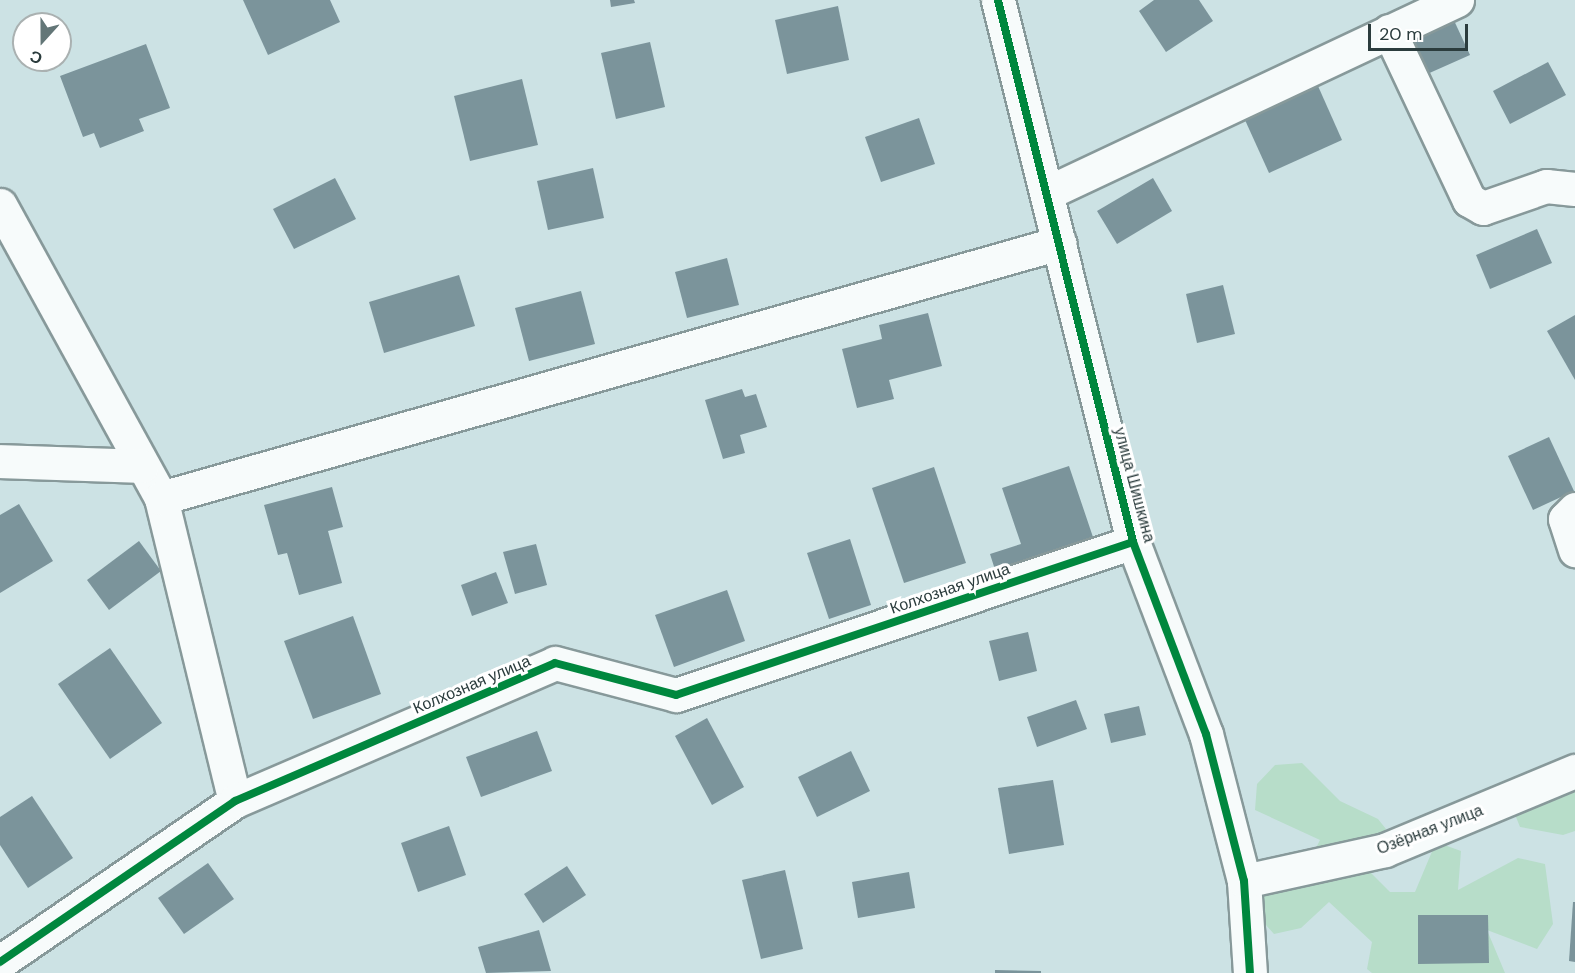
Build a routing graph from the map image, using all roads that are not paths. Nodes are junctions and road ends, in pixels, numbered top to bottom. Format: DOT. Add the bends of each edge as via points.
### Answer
graph roads {
  1 [pos="998,0"];
  2 [pos="1457,0"];
  3 [pos="1389,31"];
  4 [pos="1575,189"];
  5 [pos="1048,192"];
  6 [pos="0,205"];
  7 [pos="1059,243"];
  8 [pos="0,461"];
  9 [pos="142,466"];
  10 [pos="161,498"];
  11 [pos="1575,509"];
  12 [pos="1134,542"];
  13 [pos="1575,550"];
  14 [pos="1575,771"];
  15 [pos="235,801"];
  16 [pos="1244,881"];
  17 [pos="0,962"];
  18 [pos="1250,973"];
  1 -- 5 [label="street, улица Шишкина"];
  2 -- 3 [label="street"];
  3 -- 4 [label="street" via="1469,200 1483,208 1546,186"];
  3 -- 5 [label="street"];
  5 -- 7 [label="street, улица Шишкина"];
  6 -- 9 [label="street"];
  7 -- 10 [label="street"];
  7 -- 12 [label="street, улица Шишкина"];
  8 -- 9 [label="street"];
  9 -- 10 [label="street"];
  10 -- 15 [label="street"];
  11 -- 13 [label="street" via="1565,519"];
  12 -- 15 [label="street, Колхозная улица" via="676,695 555,663"];
  12 -- 16 [label="street, улица Шишкина" via="1206,734"];
  14 -- 16 [label="street, Озёрная улица" via="1385,850"];
  15 -- 17 [label="street, Колхозная улица"];
  16 -- 18 [label="street, улица Шишкина"];
}
